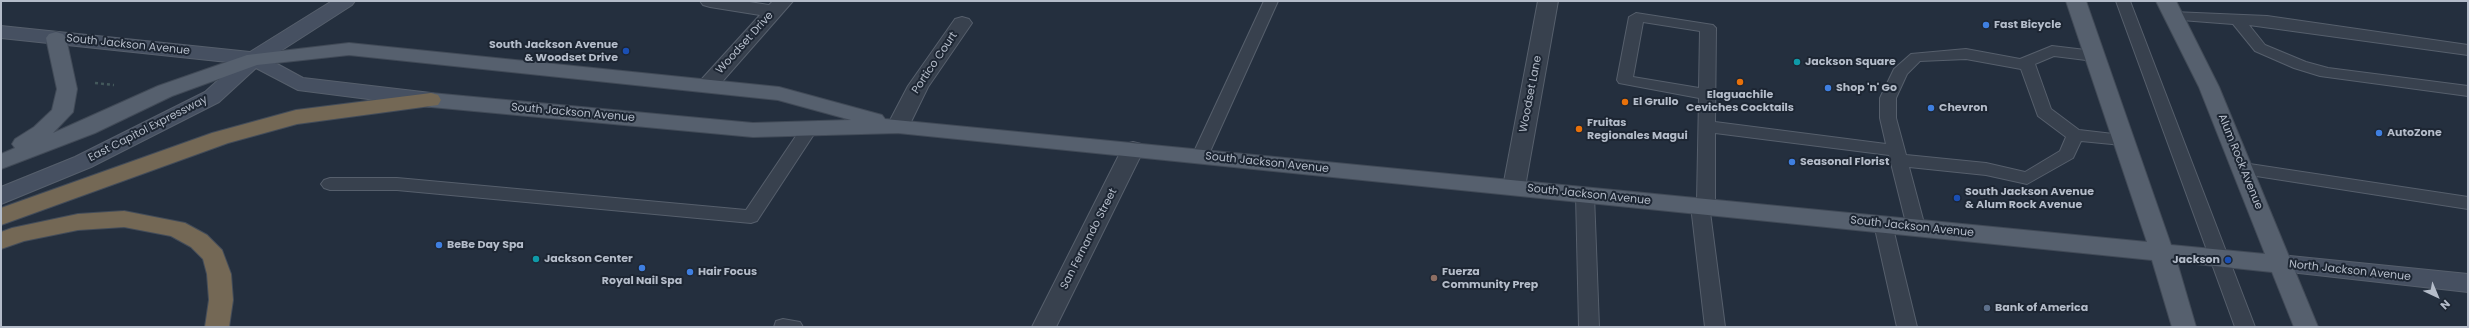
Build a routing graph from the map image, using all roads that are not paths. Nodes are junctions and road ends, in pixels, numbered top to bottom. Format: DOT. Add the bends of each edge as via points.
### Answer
graph roads {
  1 [pos="345,1"];
  2 [pos="710,1"];
  3 [pos="1271,1"];
  4 [pos="1548,1"];
  5 [pos="2076,1"];
  6 [pos="2123,1"];
  7 [pos="778,7"];
  8 [pos="2170,8"];
  9 [pos="2238,20"];
  10 [pos="962,23"];
  11 [pos="1,32"];
  12 [pos="56,38"];
  13 [pos="2468,50"];
  14 [pos="2094,56"];
  15 [pos="254,59"];
  16 [pos="2026,62"];
  17 [pos="707,86"];
  18 [pos="2468,91"];
  19 [pos="1707,94"];
  20 [pos="431,100"];
  21 [pos="898,126"];
  22 [pos="1706,126"];
  23 [pos="810,128"];
  24 [pos="2075,136"];
  25 [pos="2122,140"];
  26 [pos="1133,149"];
  27 [pos="1899,155"];
  28 [pos="1200,156"];
  29 [pos="1,157"];
  30 [pos="1,162"];
  31 [pos="2243,170"];
  32 [pos="330,184"];
  33 [pos="1514,187"];
  34 [pos="1585,195"];
  35 [pos="1,196"];
  36 [pos="2468,203"];
  37 [pos="1703,206"];
  38 [pos="1,217"];
  39 [pos="1883,224"];
  40 [pos="1916,228"];
  41 [pos="1,241"];
  42 [pos="2162,252"];
  43 [pos="2221,258"];
  44 [pos="2280,264"];
  45 [pos="2468,283"];
  46 [pos="217,327"];
  47 [pos="1044,327"];
  48 [pos="1589,327"];
  49 [pos="1715,327"];
  50 [pos="1907,327"];
  51 [pos="2184,327"];
  52 [pos="2245,327"];
  53 [pos="2306,327"];
  1 -- 15 [label="main road"];
  2 -- 7 [label="street"];
  3 -- 28 [label="lane"];
  4 -- 33 [label="street, Woodset Lane"];
  5 -- 14 [label="main road"];
  6 -- 43 [label="lane"];
  7 -- 17 [label="street, Woodset Drive"];
  8 -- 9 [label="lane"];
  8 -- 31 [label="main road, Alum Rock Avenue" via="2209,87"];
  9 -- 13 [label="lane" via="2266,21"];
  9 -- 18 [label="lane" via="2260,48 2300,65 2326,73"];
  10 -- 21 [label="street, Portico Court" via="918,86"];
  11 -- 12 [label="main road, South Jackson Avenue"];
  12 -- 15 [label="main road, South Jackson Avenue"];
  12 -- 29 [label="main road" via="67,89 62,112 42,132"];
  14 -- 16 [label="lane" via="2052,51"];
  14 -- 25 [label="main road"];
  15 -- 17 [label="main road, South Jackson Avenue" via="349,49"];
  15 -- 20 [label="main road, South Jackson Avenue" via="298,84"];
  15 -- 30 [label="main road, East Capitol Expressway" via="165,91 87,128"];
  15 -- 35 [label="main road, East Capitol Expressway" via="212,97 83,162"];
  16 -- 24 [label="lane" via="2044,112"];
  16 -- 27 [label="lane" via="2022,64 1966,54 1916,57 1900,72 1888,98 1888,118"];
  17 -- 21 [label="main road, South Jackson Avenue" via="779,94"];
  19 -- 19 [label="lane" via="1625,80 1636,17 1708,28"];
  19 -- 22 [label="lane"];
  20 -- 23 [label="main road, South Jackson Avenue" via="753,130"];
  20 -- 38 [label="highway" via="296,117 220,138"];
  21 -- 23 [label="main road, South Jackson Avenue"];
  21 -- 26 [label="main road, South Jackson Avenue"];
  22 -- 27 [label="lane"];
  22 -- 37 [label="lane"];
  23 -- 32 [label="lane" via="751,217 397,184"];
  24 -- 25 [label="lane"];
  24 -- 27 [label="lane" via="2067,154 2027,178"];
  25 -- 42 [label="main road"];
  26 -- 28 [label="main road, South Jackson Avenue"];
  26 -- 47 [label="street, San Fernando Street"];
  27 -- 40 [label="lane"];
  28 -- 33 [label="main road, South Jackson Avenue"];
  31 -- 36 [label="lane"];
  31 -- 44 [label="main road, Alum Rock Avenue"];
  33 -- 34 [label="main road, South Jackson Avenue"];
  34 -- 37 [label="main road, South Jackson Avenue"];
  34 -- 48 [label="lane"];
  37 -- 39 [label="main road, South Jackson Avenue"];
  37 -- 49 [label="lane"];
  39 -- 40 [label="main road, South Jackson Avenue"];
  39 -- 50 [label="lane"];
  40 -- 42 [label="main road, South Jackson Avenue"];
  41 -- 46 [label="highway" via="20,234 86,222 124,219 177,229 199,241 214,256 222,300"];
  42 -- 43 [label="main road, South Jackson Avenue"];
  42 -- 51 [label="main road"];
  43 -- 44 [label="main road, South Jackson Avenue"];
  43 -- 52 [label="lane"];
  44 -- 45 [label="main road, North Jackson Avenue"];
  44 -- 53 [label="main road, Alum Rock Avenue"];
}
